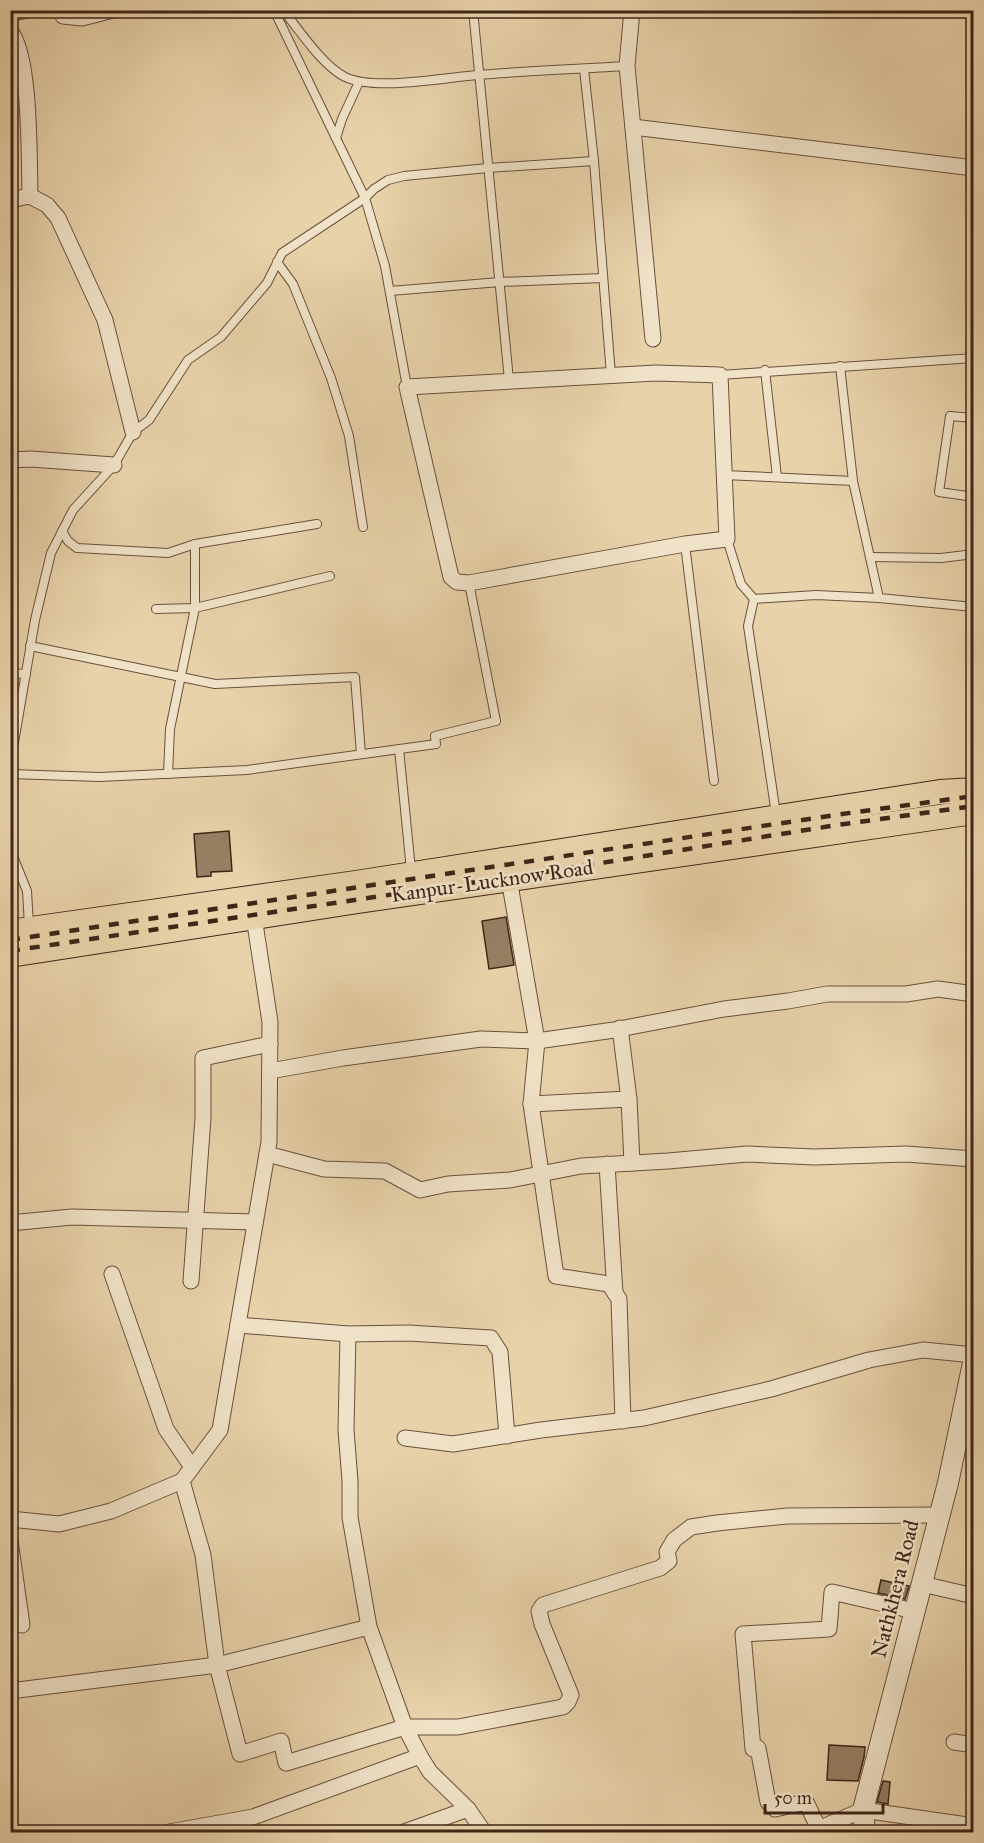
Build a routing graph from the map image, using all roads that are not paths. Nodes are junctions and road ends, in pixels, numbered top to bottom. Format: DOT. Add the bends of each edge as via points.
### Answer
graph roads {
  1 [pos="60,10"];
  2 [pos="113,10"];
  3 [pos="274,10"];
  4 [pos="283,10"];
  5 [pos="473,10"];
  6 [pos="632,10"];
  7 [pos="10,31"];
  8 [pos="627,66"];
  9 [pos="584,69"];
  10 [pos="479,75"];
  11 [pos="359,82"];
  12 [pos="633,127"];
  13 [pos="336,138"];
  14 [pos="594,161"];
  15 [pos="488,168"];
  16 [pos="974,168"];
  17 [pos="30,196"];
  18 [pos="365,198"];
  19 [pos="10,200"];
  20 [pos="277,262"];
  21 [pos="603,278"];
  22 [pos="500,282"];
  23 [pos="390,291"];
  24 [pos="653,339"];
  25 [pos="974,358"];
  26 [pos="840,366"];
  27 [pos="765,370"];
  28 [pos="611,375"];
  29 [pos="720,375"];
  30 [pos="509,380"];
  31 [pos="407,387"];
  32 [pos="974,418"];
  33 [pos="133,432"];
  34 [pos="10,460"];
  35 [pos="114,465"];
  36 [pos="724,475"];
  37 [pos="777,477"];
  38 [pos="853,481"];
  39 [pos="974,497"];
  40 [pos="316,524"];
  41 [pos="363,527"];
  42 [pos="62,531"];
  43 [pos="727,539"];
  44 [pos="195,544"];
  45 [pos="685,544"];
  46 [pos="974,554"];
  47 [pos="870,557"];
  48 [pos="330,576"];
  49 [pos="469,583"];
  50 [pos="879,598"];
  51 [pos="754,599"];
  52 [pos="974,607"];
  53 [pos="195,608"];
  54 [pos="156,609"];
  55 [pos="30,646"];
  56 [pos="10,673"];
  57 [pos="26,674"];
  58 [pos="181,677"];
  59 [pos="399,749"];
  60 [pos="361,754"];
  61 [pos="10,766"];
  62 [pos="10,774"];
  63 [pos="168,774"];
  64 [pos="714,781"];
  65 [pos="974,790"];
  66 [pos="974,812"];
  67 [pos="777,817"];
  68 [pos="692,841"];
  69 [pos="10,849"];
  70 [pos="411,875"];
  71 [pos="509,879"];
  72 [pos="254,917"];
  73 [pos="21,942"];
  74 [pos="974,994"];
  75 [pos="620,1028"];
  76 [pos="537,1041"];
  77 [pos="270,1044"];
  78 [pos="270,1071"];
  79 [pos="628,1099"];
  80 [pos="531,1104"];
  81 [pos="267,1154"];
  82 [pos="974,1159"];
  83 [pos="632,1163"];
  84 [pos="606,1164"];
  85 [pos="540,1173"];
  86 [pos="194,1221"];
  87 [pos="255,1222"];
  88 [pos="10,1223"];
  89 [pos="112,1274"];
  90 [pos="191,1281"];
  91 [pos="615,1293"];
  92 [pos="238,1325"];
  93 [pos="348,1334"];
  94 [pos="974,1356"];
  95 [pos="623,1421"];
  96 [pos="507,1436"];
  97 [pos="405,1438"];
  98 [pos="192,1467"];
  99 [pos="182,1481"];
  100 [pos="939,1515"];
  101 [pos="10,1519"];
  102 [pos="10,1540"];
  103 [pos="922,1584"];
  104 [pos="974,1596"];
  105 [pos="914,1611"];
  106 [pos="22,1624"];
  107 [pos="369,1627"];
  108 [pos="217,1665"];
  109 [pos="10,1691"];
  110 [pos="405,1727"];
  111 [pos="954,1742"];
  112 [pos="974,1745"];
  113 [pos="420,1756"];
  114 [pos="468,1809"];
  115 [pos="863,1810"];
  116 [pos="974,1826"];
  117 [pos="815,1831"];
  118 [pos="169,1833"];
  119 [pos="404,1833"];
  120 [pos="484,1833"];
  121 [pos="865,1833"];
  1 -- 2 [label="street" via="63,16 82,18"];
  3 -- 13 [label="lane"];
  4 -- 11 [label="lane" via="325,61"];
  5 -- 10 [label="lane"];
  6 -- 8 [label="street"];
  7 -- 17 [label="street" via="20,50 25,78"];
  8 -- 9 [label="lane"];
  8 -- 12 [label="street"];
  9 -- 10 [label="lane"];
  9 -- 14 [label="lane"];
  10 -- 11 [label="lane"];
  10 -- 15 [label="lane"];
  11 -- 13 [label="lane"];
  12 -- 16 [label="street"];
  12 -- 24 [label="street"];
  13 -- 18 [label="lane"];
  14 -- 15 [label="lane"];
  14 -- 21 [label="lane"];
  15 -- 18 [label="lane" via="396,178"];
  15 -- 22 [label="lane"];
  17 -- 19 [label="street"];
  17 -- 33 [label="street" via="47,205 58,218 100,310"];
  18 -- 20 [label="lane" via="282,253"];
  18 -- 23 [label="lane"];
  20 -- 33 [label="lane" via="267,283 229,328 188,360 149,420"];
  20 -- 41 [label="lane" via="293,284 331,378 349,436"];
  21 -- 22 [label="lane"];
  21 -- 28 [label="lane"];
  22 -- 23 [label="lane"];
  22 -- 30 [label="lane"];
  23 -- 31 [label="lane"];
  25 -- 26 [label="lane"];
  26 -- 27 [label="lane"];
  26 -- 38 [label="lane"];
  27 -- 29 [label="lane"];
  27 -- 37 [label="lane"];
  28 -- 29 [label="street"];
  28 -- 30 [label="street"];
  29 -- 36 [label="street"];
  30 -- 31 [label="street"];
  31 -- 49 [label="street" via="452,577 457,582"];
  32 -- 39 [label="lane" via="950,417 939,492"];
  33 -- 35 [label="lane"];
  34 -- 35 [label="street"];
  35 -- 42 [label="lane" via="73,510"];
  36 -- 37 [label="lane"];
  36 -- 43 [label="street"];
  37 -- 38 [label="lane"];
  38 -- 47 [label="lane"];
  40 -- 44 [label="lane"];
  42 -- 44 [label="lane" via="77,548 168,553"];
  42 -- 55 [label="lane" via="51,553"];
  43 -- 45 [label="street"];
  43 -- 51 [label="lane" via="741,584"];
  44 -- 53 [label="lane"];
  45 -- 49 [label="street"];
  45 -- 64 [label="lane"];
  46 -- 47 [label="lane" via="941,558"];
  47 -- 50 [label="lane"];
  48 -- 53 [label="lane"];
  49 -- 59 [label="lane" via="496,721 435,736 436,744"];
  50 -- 51 [label="lane" via="816,595"];
  50 -- 52 [label="lane"];
  51 -- 67 [label="lane" via="748,626"];
  53 -- 54 [label="lane"];
  53 -- 58 [label="lane"];
  55 -- 57 [label="lane"];
  55 -- 58 [label="lane"];
  56 -- 57 [label="lane"];
  57 -- 61 [label="lane"];
  58 -- 60 [label="lane" via="215,684 355,677"];
  58 -- 63 [label="lane" via="170,729"];
  59 -- 60 [label="lane"];
  59 -- 70 [label="lane"];
  60 -- 63 [label="lane" via="247,770"];
  62 -- 63 [label="lane"];
  65 -- 67 [label="main road, Kanpur-Lucknow Road"];
  66 -- 68 [label="main road, Kanpur-Lucknow Road"];
  67 -- 68 [label="main road, Kanpur-Lucknow Road"];
  68 -- 70 [label="main road, Kanpur-Lucknow Road"];
  68 -- 71 [label="main road, Kanpur-Lucknow Road"];
  69 -- 73 [label="lane" via="27,891"];
  70 -- 73 [label="main road, Kanpur-Lucknow Road"];
  71 -- 72 [label="main road, Kanpur-Lucknow Road"];
  71 -- 76 [label="street"];
  72 -- 73 [label="main road, Kanpur-Lucknow Road"];
  72 -- 77 [label="street"];
  74 -- 75 [label="street" via="938,989 906,994 826,994"];
  75 -- 76 [label="street"];
  75 -- 79 [label="street"];
  76 -- 78 [label="street" via="481,1039"];
  76 -- 80 [label="street"];
  77 -- 78 [label="street"];
  77 -- 86 [label="street" via="203,1058 203,1118"];
  78 -- 81 [label="street"];
  79 -- 80 [label="street"];
  79 -- 83 [label="street"];
  80 -- 85 [label="street"];
  81 -- 85 [label="street" via="324,1169 385,1171 420,1190"];
  81 -- 87 [label="street"];
  82 -- 83 [label="street" via="906,1154 747,1154"];
  83 -- 84 [label="street"];
  84 -- 85 [label="street"];
  84 -- 91 [label="street"];
  85 -- 91 [label="street" via="556,1276 609,1284"];
  86 -- 87 [label="street"];
  86 -- 88 [label="street" via="72,1217"];
  86 -- 90 [label="street"];
  87 -- 92 [label="street"];
  89 -- 98 [label="street" via="166,1429"];
  91 -- 95 [label="street" via="619,1299"];
  92 -- 93 [label="street"];
  92 -- 98 [label="street" via="220,1430"];
  93 -- 96 [label="street" via="491,1338 500,1352"];
  93 -- 107 [label="street" via="346,1430 350,1517"];
  94 -- 95 [label="street" via="923,1350"];
  94 -- 100 [label="street, Nathkhera Road"];
  95 -- 96 [label="street"];
  96 -- 97 [label="street" via="453,1444"];
  98 -- 99 [label="street"];
  99 -- 101 [label="street" via="111,1512 59,1524"];
  99 -- 108 [label="street" via="203,1555"];
  100 -- 103 [label="street, Nathkhera Road"];
  100 -- 110 [label="street" via="787,1516 692,1527 674,1540 667,1552 669,1561 660,1568 543,1605 539,1611 542,1624 571,1695 563,1707 458,1727"];
  102 -- 106 [label="street"];
  103 -- 104 [label="street"];
  103 -- 105 [label="street, Nathkhera Road"];
  105 -- 115 [label="street, Nathkhera Road"];
  105 -- 117 [label="street" via="832,1592 829,1629 743,1634 753,1749 758,1748 768,1802 775,1809 806,1802"];
  107 -- 108 [label="street"];
  107 -- 110 [label="street"];
  108 -- 109 [label="street"];
  108 -- 110 [label="street" via="240,1754 281,1741 286,1763"];
  110 -- 113 [label="street"];
  111 -- 112 [label="street"];
  113 -- 114 [label="street" via="430,1772"];
  113 -- 118 [label="street" via="254,1816"];
  114 -- 119 [label="street"];
  114 -- 120 [label="street"];
  115 -- 116 [label="street"];
  115 -- 117 [label="street"];
  115 -- 121 [label="street, Nathkhera Road"];
}
